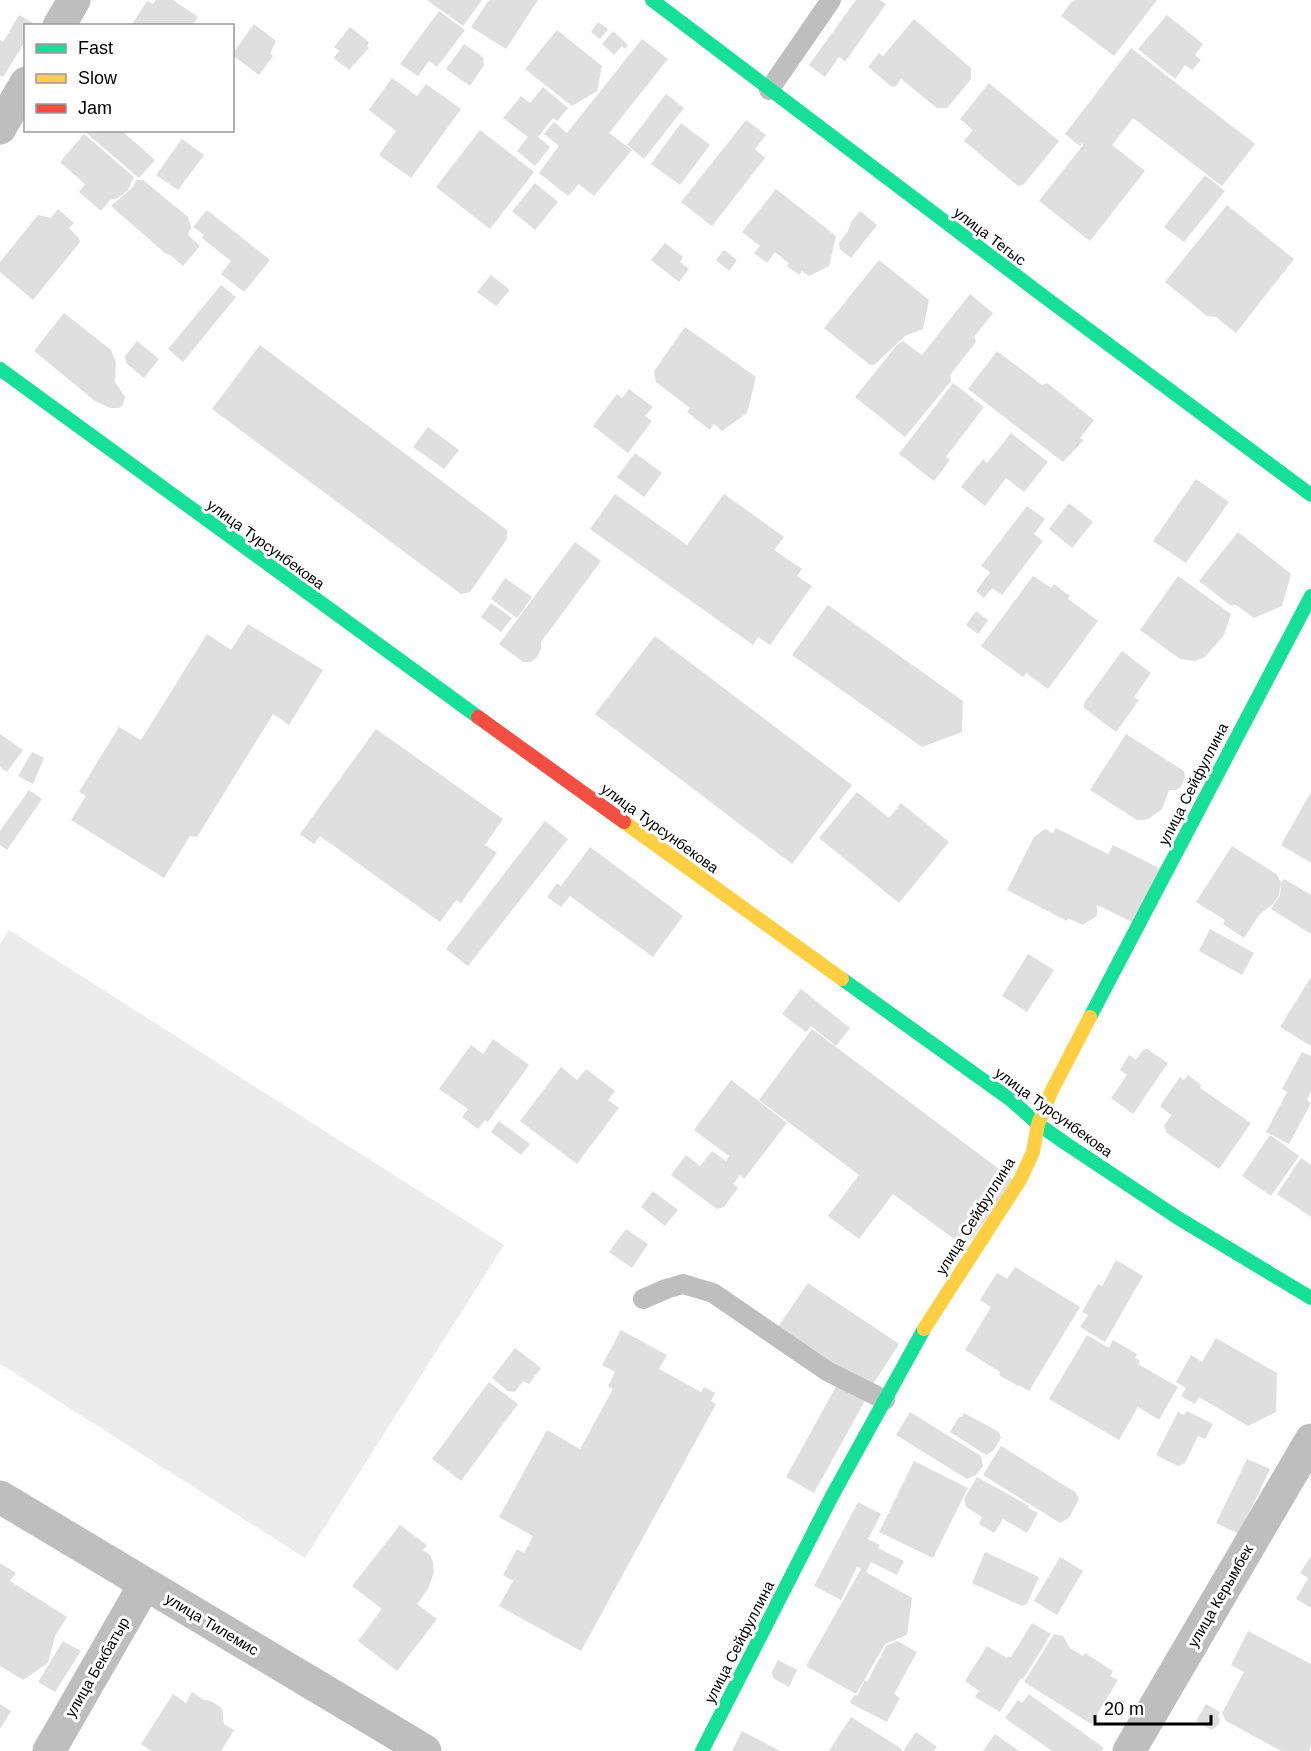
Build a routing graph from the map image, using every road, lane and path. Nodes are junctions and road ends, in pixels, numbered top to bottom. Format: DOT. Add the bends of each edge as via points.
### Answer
graph roads {
  1 [pos="74,0"];
  2 [pos="652,0"];
  3 [pos="831,0"];
  4 [pos="60,24"];
  5 [pos="24,87"];
  6 [pos="770,90"];
  7 [pos="0,128"];
  8 [pos="0,369"];
  9 [pos="1311,495"];
  10 [pos="1311,596"];
  11 [pos="1038,1124"];
  12 [pos="642,1299"];
  13 [pos="1311,1299"];
  14 [pos="885,1400"];
  15 [pos="1311,1440"];
  16 [pos="0,1497"];
  17 [pos="145,1584"];
  18 [pos="49,1751"];
  19 [pos="425,1751"];
  20 [pos="702,1751"];
  21 [pos="1129,1751"];
  1 -- 4 [label="street"];
  2 -- 6 [label="street, улица Тегыс"];
  3 -- 6 [label="lane"];
  5 -- 7 [label="street"];
  6 -- 9 [label="street, улица Тегыс"];
  8 -- 11 [label="street, улица Турсунбекова" via="1001,1093"];
  10 -- 11 [label="street, улица Сейфуллина" via="1056,1082"];
  11 -- 13 [label="street, улица Турсунбекова" via="1178,1218"];
  11 -- 14 [label="street, улица Сейфуллина" via="1033,1152 1020,1180 928,1322"];
  12 -- 14 [label="lane" via="683,1284 714,1293 827,1371"];
  14 -- 20 [label="street, улица Сейфуллина"];
  15 -- 21 [label="street, улица Керымбек"];
  16 -- 17 [label="street, улица Тилемис"];
  17 -- 18 [label="street, улица Бекбатыр"];
  17 -- 19 [label="street, улица Тилемис"];
}
